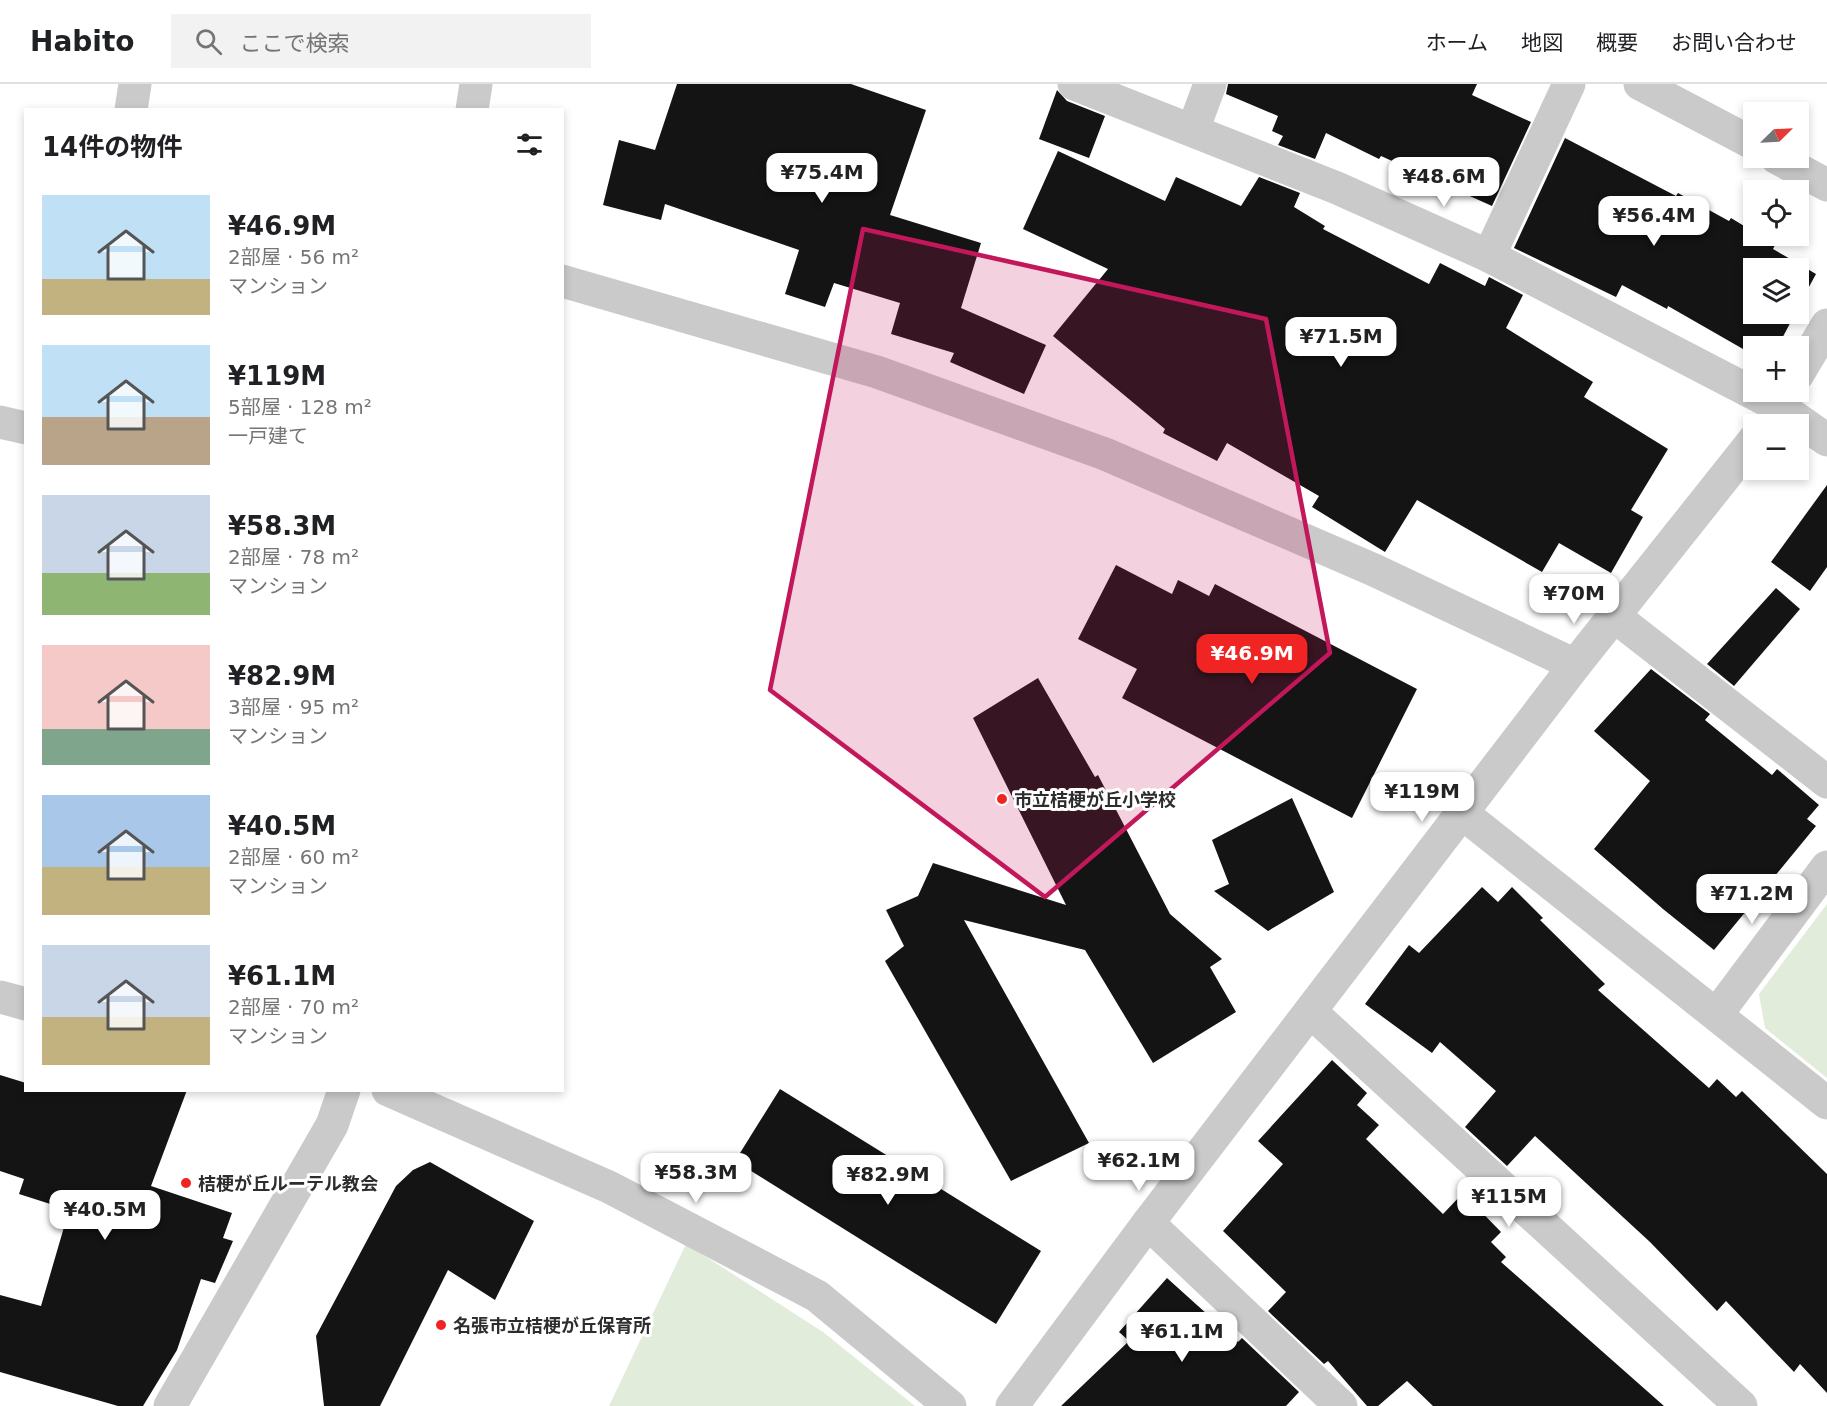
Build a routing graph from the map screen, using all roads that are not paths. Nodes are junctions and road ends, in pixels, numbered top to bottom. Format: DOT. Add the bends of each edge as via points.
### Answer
graph roads {
  1 [pos="135,84"];
  2 [pos="476,84"];
  3 [pos="1074,84"];
  4 [pos="1210,84"];
  5 [pos="1569,84"];
  6 [pos="1640,84"];
  7 [pos="131,108"];
  8 [pos="472,108"];
  9 [pos="1193,130"];
  10 [pos="1743,138"];
  11 [pos="1796,168"];
  12 [pos="1827,185"];
  13 [pos="1489,256"];
  14 [pos="564,282"];
  15 [pos="1827,325"];
  16 [pos="1809,355"];
  17 [pos="1778,408"];
  18 [pos="0,422"];
  19 [pos="24,428"];
  20 [pos="1827,440"];
  21 [pos="1743,454"];
  22 [pos="1614,616"];
  23 [pos="1575,665"];
  24 [pos="1827,782"];
  25 [pos="1462,813"];
  26 [pos="1827,867"];
  27 [pos="0,998"];
  28 [pos="24,1004"];
  29 [pos="1311,1012"];
  30 [pos="1717,1014"];
  31 [pos="343,1092"];
  32 [pos="393,1092"];
  33 [pos="1827,1103"];
  34 [pos="1148,1223"];
  35 [pos="170,1406"];
  36 [pos="950,1406"];
  37 [pos="1012,1406"];
  38 [pos="1341,1406"];
  39 [pos="1740,1406"];
  1 -- 7 [label="street"];
  2 -- 8 [label="street"];
  3 -- 9 [label="street"];
  4 -- 9 [label="street"];
  5 -- 13 [label="street"];
  6 -- 10 [label="street"];
  9 -- 13 [label="street" via="1337,188"];
  11 -- 12 [label="street"];
  13 -- 17 [label="street"];
  14 -- 23 [label="street" via="877,372 1105,454 1374,570"];
  15 -- 16 [label="street"];
  17 -- 20 [label="street"];
  18 -- 19 [label="street"];
  21 -- 22 [label="street"];
  22 -- 23 [label="street"];
  22 -- 24 [label="street"];
  23 -- 25 [label="street"];
  25 -- 29 [label="street"];
  25 -- 30 [label="street"];
  26 -- 30 [label="street"];
  27 -- 28 [label="street"];
  29 -- 34 [label="street"];
  29 -- 39 [label="street"];
  30 -- 33 [label="street"];
  31 -- 35 [label="street" via="332,1125"];
  32 -- 36 [label="street" via="609,1187 817,1296"];
  34 -- 37 [label="street"];
  34 -- 38 [label="street"];
}
